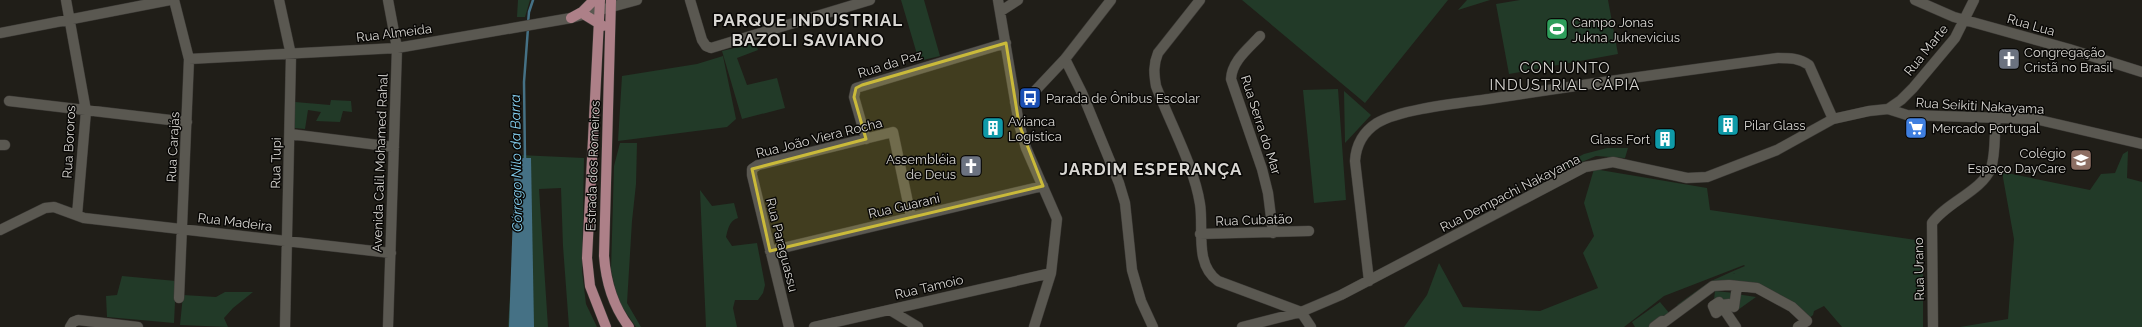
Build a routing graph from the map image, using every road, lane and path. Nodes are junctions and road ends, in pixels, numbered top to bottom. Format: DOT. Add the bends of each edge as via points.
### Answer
graph roads {
  1 [pos="66,0"];
  2 [pos="170,0"];
  3 [pos="174,0"];
  4 [pos="279,0"];
  5 [pos="388,0"];
  6 [pos="594,0"];
  7 [pos="637,0"];
  8 [pos="690,0"];
  9 [pos="870,0"];
  10 [pos="998,0"];
  11 [pos="1018,0"];
  12 [pos="1111,0"];
  13 [pos="1200,0"];
  14 [pos="1915,0"];
  15 [pos="1974,0"];
  16 [pos="611,4"];
  17 [pos="600,5"];
  18 [pos="1001,11"];
  19 [pos="584,15"];
  20 [pos="571,18"];
  21 [pos="69,20"];
  22 [pos="1965,20"];
  23 [pos="600,23"];
  24 [pos="0,33"];
  25 [pos="1260,36"];
  26 [pos="611,42"];
  27 [pos="1006,43"];
  28 [pos="397,48"];
  29 [pos="290,55"];
  30 [pos="1065,59"];
  31 [pos="189,60"];
  32 [pos="2142,72"];
  33 [pos="9,101"];
  34 [pos="1015,102"];
  35 [pos="1888,109"];
  36 [pos="86,111"];
  37 [pos="1996,118"];
  38 [pos="1833,119"];
  39 [pos="187,122"];
  40 [pos="290,134"];
  41 [pos="866,139"];
  42 [pos="2142,144"];
  43 [pos="394,147"];
  44 [pos="752,169"];
  45 [pos="1043,186"];
  46 [pos="77,215"];
  47 [pos="911,217"];
  48 [pos="182,229"];
  49 [pos="0,230"];
  50 [pos="1309,231"];
  51 [pos="1273,232"];
  52 [pos="1200,234"];
  53 [pos="288,241"];
  54 [pos="770,251"];
  55 [pos="391,253"];
  56 [pos="1051,273"];
  57 [pos="1369,281"];
  58 [pos="1737,286"];
  59 [pos="1705,292"];
  60 [pos="179,298"];
  61 [pos="1719,307"];
  62 [pos="890,310"];
  63 [pos="1301,312"];
  64 [pos="1661,326"];
  65 [pos="1733,326"];
  66 [pos="70,327"];
  67 [pos="138,327"];
  68 [pos="285,327"];
  69 [pos="388,327"];
  70 [pos="606,327"];
  71 [pos="629,327"];
  72 [pos="789,327"];
  73 [pos="814,327"];
  74 [pos="918,327"];
  75 [pos="1034,327"];
  76 [pos="1153,327"];
  77 [pos="1242,327"];
  78 [pos="1311,327"];
  79 [pos="1798,327"];
  80 [pos="1932,327"];
  1 -- 21 [label="street, Rua Bororos"];
  2 -- 21 [label="street"];
  3 -- 31 [label="street, Rua Carajás"];
  4 -- 29 [label="street, Rua Tupi"];
  5 -- 28 [label="street, Avenida Calil Mohamed Rahal"];
  6 -- 20 [label="main road" via="582,12"];
  7 -- 16 [label="street, Rua Almeida"];
  8 -- 9 [label="street" via="702,40 711,48"];
  10 -- 18 [label="street"];
  11 -- 18 [label="street"];
  12 -- 30 [label="street"];
  13 -- 52 [label="street" via="1158,53 1154,62 1154,73 1156,86 1193,177 1200,204"];
  14 -- 22 [label="street, Rua Lua"];
  15 -- 22 [label="street, Rua Marte"];
  16 -- 17 [label="street, Rua Almeida"];
  16 -- 26 [label="main road, Estrada dos Romeiros"];
  17 -- 19 [label="street, Rua Almeida"];
  17 -- 23 [label="main road, Estrada dos Romeiros"];
  18 -- 27 [label="street"];
  19 -- 20 [label="street, Rua Almeida"];
  19 -- 23 [label="main road"];
  20 -- 28 [label="street, Rua Almeida"];
  21 -- 24 [label="street"];
  21 -- 36 [label="street, Rua Bororos"];
  22 -- 32 [label="street, Rua Lua"];
  22 -- 35 [label="street, Rua Marte" via="1955,38 1925,75 1901,100"];
  23 -- 26 [label="main road"];
  23 -- 70 [label="main road, Estrada dos Romeiros" via="587,258 590,286"];
  25 -- 51 [label="street, Rua Serra do Mar" via="1235,64 1231,79 1262,169"];
  26 -- 71 [label="main road, Estrada dos Romeiros" via="604,256 608,287"];
  27 -- 34 [label="street"];
  27 -- 41 [label="street, Rua da Paz" via="856,88 854,97"];
  28 -- 29 [label="street, Rua Almeida"];
  28 -- 43 [label="street, Avenida Calil Mohamed Rahal"];
  29 -- 31 [label="street, Rua Almeida"];
  29 -- 40 [label="street, Rua Tupi"];
  30 -- 34 [label="street" via="1033,94"];
  30 -- 76 [label="street" via="1082,93 1119,183 1125,203 1132,270 1141,301"];
  31 -- 39 [label="street, Rua Carajás"];
  33 -- 36 [label="street"];
  34 -- 45 [label="street" via="1026,148"];
  35 -- 37 [label="street, Rua Seikiti Nakayama" via="1907,115"];
  35 -- 38 [label="street, Rua Dempachi Nakayama"];
  36 -- 39 [label="street"];
  36 -- 46 [label="street, Rua Bororos"];
  37 -- 42 [label="street, Rua Seikiti Nakayama" via="2035,119"];
  37 -- 80 [label="street, Rua Urano" via="1992,162 1987,174 1981,182 1941,212 1932,223"];
  38 -- 57 [label="street, Rua Dempachi Nakayama" via="1778,150 1707,176 1687,178 1613,162 1585,167"];
  38 -- 57 [label="street" via="1809,65 1792,58 1446,105 1390,117 1366,132 1356,150 1355,161"];
  39 -- 48 [label="street, Rua Carajás"];
  40 -- 43 [label="street"];
  40 -- 53 [label="street, Rua Tupi"];
  41 -- 44 [label="street, Rua João Viera Rocha" via="758,165"];
  41 -- 47 [label="street, Rua João Viera Rocha" via="893,132"];
  43 -- 55 [label="street, Avenida Calil Mohamed Rahal"];
  44 -- 54 [label="street, Rua Paraguassu"];
  45 -- 47 [label="street, Rua Guarani"];
  45 -- 56 [label="street" via="1056,219"];
  46 -- 48 [label="street, Rua Madeira"];
  46 -- 49 [label="street, Rua Madeira" via="54,207 45,208"];
  47 -- 54 [label="street, Rua Guarani"];
  48 -- 53 [label="street, Rua Madeira"];
  48 -- 60 [label="street, Rua Carajás"];
  50 -- 51 [label="street, Rua Cubatão"];
  51 -- 52 [label="street, Rua Cubatão"];
  52 -- 63 [label="street" via="1201,247 1212,277"];
  53 -- 55 [label="street, Rua Madeira"];
  53 -- 68 [label="street, Rua Tupi"];
  54 -- 72 [label="street, Rua Paraguassu"];
  55 -- 69 [label="street, Avenida Calil Mohamed Rahal"];
  56 -- 62 [label="street, Rua Tamoio"];
  56 -- 75 [label="street"];
  57 -- 63 [label="street, Rua Dempachi Nakayama"];
  58 -- 59 [label="street" via="1713,286"];
  58 -- 61 [label="street" via="1734,307 1729,304"];
  58 -- 79 [label="street" via="1757,288 1792,307 1807,320"];
  59 -- 61 [label="street"];
  59 -- 64 [label="street"];
  61 -- 65 [label="street" via="1733,320"];
  62 -- 73 [label="street, Rua Tamoio"];
  62 -- 74 [label="street"];
  63 -- 77 [label="street, Rua Dempachi Nakayama"];
  63 -- 78 [label="street"];
  66 -- 67 [label="street" via="73,322 87,321"];
}
